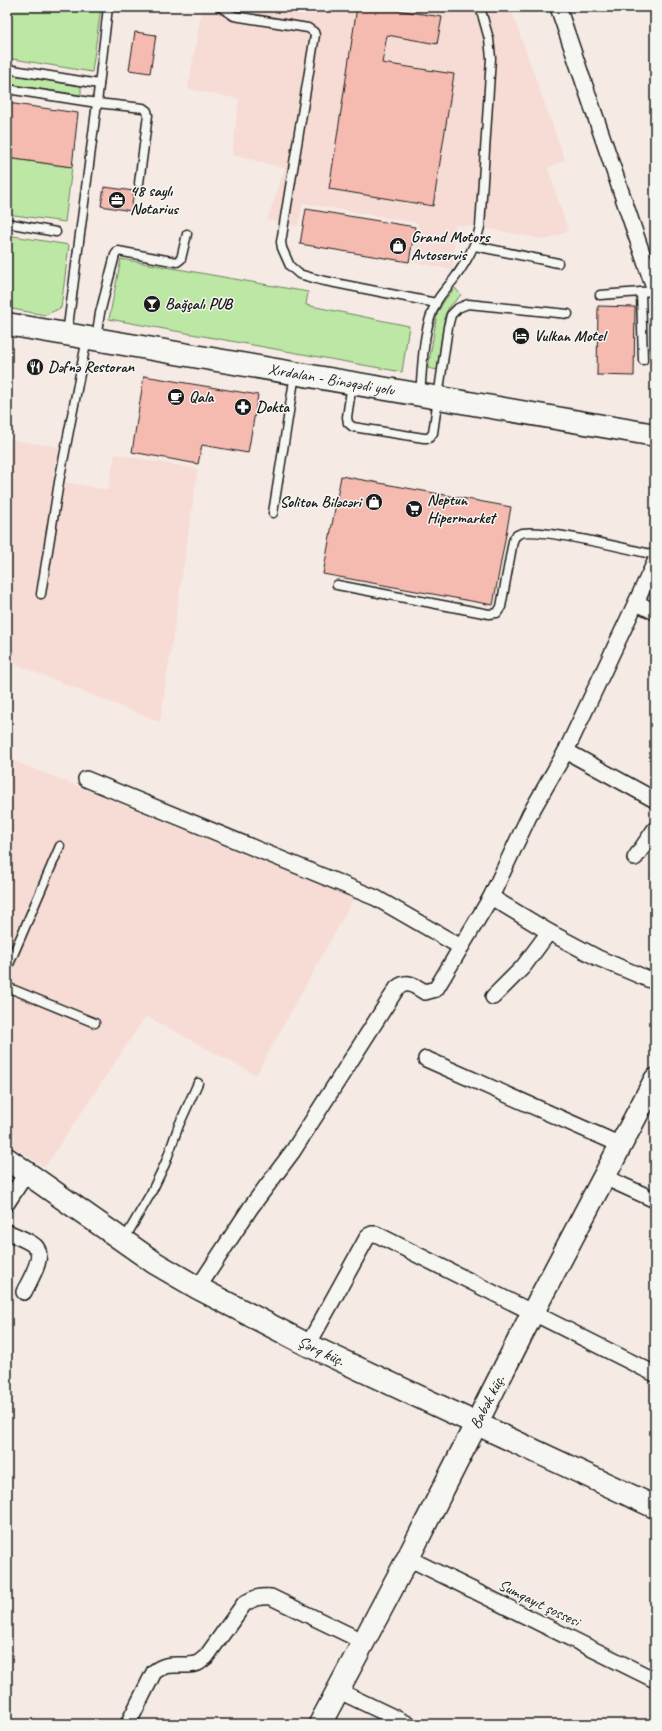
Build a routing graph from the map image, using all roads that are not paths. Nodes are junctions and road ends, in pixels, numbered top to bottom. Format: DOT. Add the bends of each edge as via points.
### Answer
graph roads {
  1 [pos="108,7"];
  2 [pos="220,7"];
  3 [pos="480,7"];
  4 [pos="558,7"];
  5 [pos="7,69"];
  6 [pos="99,84"];
  7 [pos="7,89"];
  8 [pos="97,103"];
  9 [pos="139,183"];
  10 [pos="7,223"];
  11 [pos="56,232"];
  12 [pos="187,234"];
  13 [pos="475,246"];
  14 [pos="558,263"];
  15 [pos="650,291"];
  16 [pos="600,295"];
  17 [pos="436,303"];
  18 [pos="568,314"];
  19 [pos="7,324"];
  20 [pos="83,337"];
  21 [pos="644,360"];
  22 [pos="295,373"];
  23 [pos="352,382"];
  24 [pos="429,395"];
  25 [pos="655,435"];
  26 [pos="273,512"];
  27 [pos="655,555"];
  28 [pos="655,562"];
  29 [pos="337,585"];
  30 [pos="41,594"];
  31 [pos="637,603"];
  32 [pos="655,612"];
  33 [pos="566,751"];
  34 [pos="86,779"];
  35 [pos="655,800"];
  36 [pos="655,829"];
  37 [pos="60,846"];
  38 [pos="635,858"];
  39 [pos="491,897"];
  40 [pos="550,932"];
  41 [pos="461,947"];
  42 [pos="7,969"];
  43 [pos="655,982"];
  44 [pos="7,986"];
  45 [pos="493,997"];
  46 [pos="95,1023"];
  47 [pos="426,1059"];
  48 [pos="655,1080"];
  49 [pos="198,1083"];
  50 [pos="621,1144"];
  51 [pos="7,1159"];
  52 [pos="27,1172"];
  53 [pos="604,1177"];
  54 [pos="652,1193"];
  55 [pos="7,1203"];
  56 [pos="7,1232"];
  57 [pos="123,1241"];
  58 [pos="198,1288"];
  59 [pos="24,1292"];
  60 [pos="533,1312"];
  61 [pos="308,1344"];
  62 [pos="655,1374"];
  63 [pos="477,1423"];
  64 [pos="655,1507"];
  65 [pos="408,1558"];
  66 [pos="364,1642"];
  67 [pos="655,1680"];
  68 [pos="338,1690"];
  69 [pos="128,1724"];
  70 [pos="320,1724"];
  71 [pos="408,1724"];
  1 -- 6 [label="lane"];
  2 -- 17 [label="lane" via="234,16 308,28 315,35 281,242 290,266 299,274 320,280"];
  3 -- 13 [label="lane" via="489,39 491,79 480,228"];
  4 -- 15 [label="street"];
  5 -- 6 [label="lane"];
  6 -- 8 [label="lane"];
  7 -- 8 [label="lane"];
  8 -- 9 [label="lane" via="143,108 147,111"];
  8 -- 20 [label="lane"];
  10 -- 11 [label="lane"];
  12 -- 20 [label="lane" via="181,259 177,262 118,251 100,313"];
  13 -- 14 [label="lane"];
  13 -- 17 [label="lane" via="470,257"];
  15 -- 16 [label="lane"];
  15 -- 21 [label="lane"];
  17 -- 24 [label="lane" via="425,339"];
  18 -- 24 [label="lane" via="468,304 458,308 452,315 448,327"];
  19 -- 20 [label="main road, Xırdalan - Binəqədi yolu"];
  20 -- 22 [label="main road, Xırdalan - Binəqədi yolu"];
  20 -- 30 [label="lane"];
  22 -- 23 [label="main road, Xırdalan - Binəqədi yolu"];
  22 -- 26 [label="lane"];
  23 -- 24 [label="main road, Xırdalan - Binəqədi yolu"];
  23 -- 24 [label="lane" via="348,423 424,438 429,438 432,433"];
  24 -- 25 [label="main road, Xırdalan - Binəqədi yolu"];
  27 -- 29 [label="lane" via="561,535 526,532 518,534 513,541 501,607 497,613 489,614"];
  28 -- 31 [label="street"];
  31 -- 32 [label="street"];
  31 -- 33 [label="street"];
  33 -- 35 [label="street"];
  33 -- 39 [label="street" via="530,814"];
  34 -- 41 [label="street" via="369,895"];
  36 -- 38 [label="street"];
  37 -- 42 [label="lane"];
  39 -- 40 [label="street"];
  39 -- 41 [label="street"];
  40 -- 43 [label="street" via="598,958"];
  40 -- 45 [label="street" via="523,967"];
  41 -- 58 [label="street" via="436,989 425,992 408,983 402,983 396,988 297,1145 251,1207"];
  44 -- 46 [label="lane"];
  47 -- 50 [label="street"];
  48 -- 50 [label="main road, Babək küç."];
  49 -- 57 [label="lane" via="165,1164"];
  50 -- 53 [label="main road, Babək küç."];
  51 -- 52 [label="main road, Şərq küç."];
  52 -- 55 [label="street"];
  52 -- 57 [label="main road, Şərq küç."];
  53 -- 54 [label="street"];
  53 -- 60 [label="main road, Babək küç."];
  56 -- 59 [label="street" via="35,1246 40,1252"];
  57 -- 58 [label="main road, Şərq küç."];
  58 -- 61 [label="main road, Şərq küç."];
  60 -- 61 [label="street" via="372,1234"];
  60 -- 62 [label="street"];
  60 -- 63 [label="main road, Babək küç."];
  61 -- 63 [label="main road, Şərq küç."];
  63 -- 64 [label="main road, Şərq küç."];
  63 -- 65 [label="main road, Babək küç."];
  65 -- 66 [label="main road, Babək küç."];
  65 -- 67 [label="street, Sumqayıt şossesi"];
  66 -- 68 [label="main road, Babək küç."];
  66 -- 69 [label="street" via="271,1597 260,1596 244,1604 206,1657 198,1663 171,1664 154,1672"];
  68 -- 70 [label="main road, Babək küç."];
  68 -- 71 [label="street"];
}
